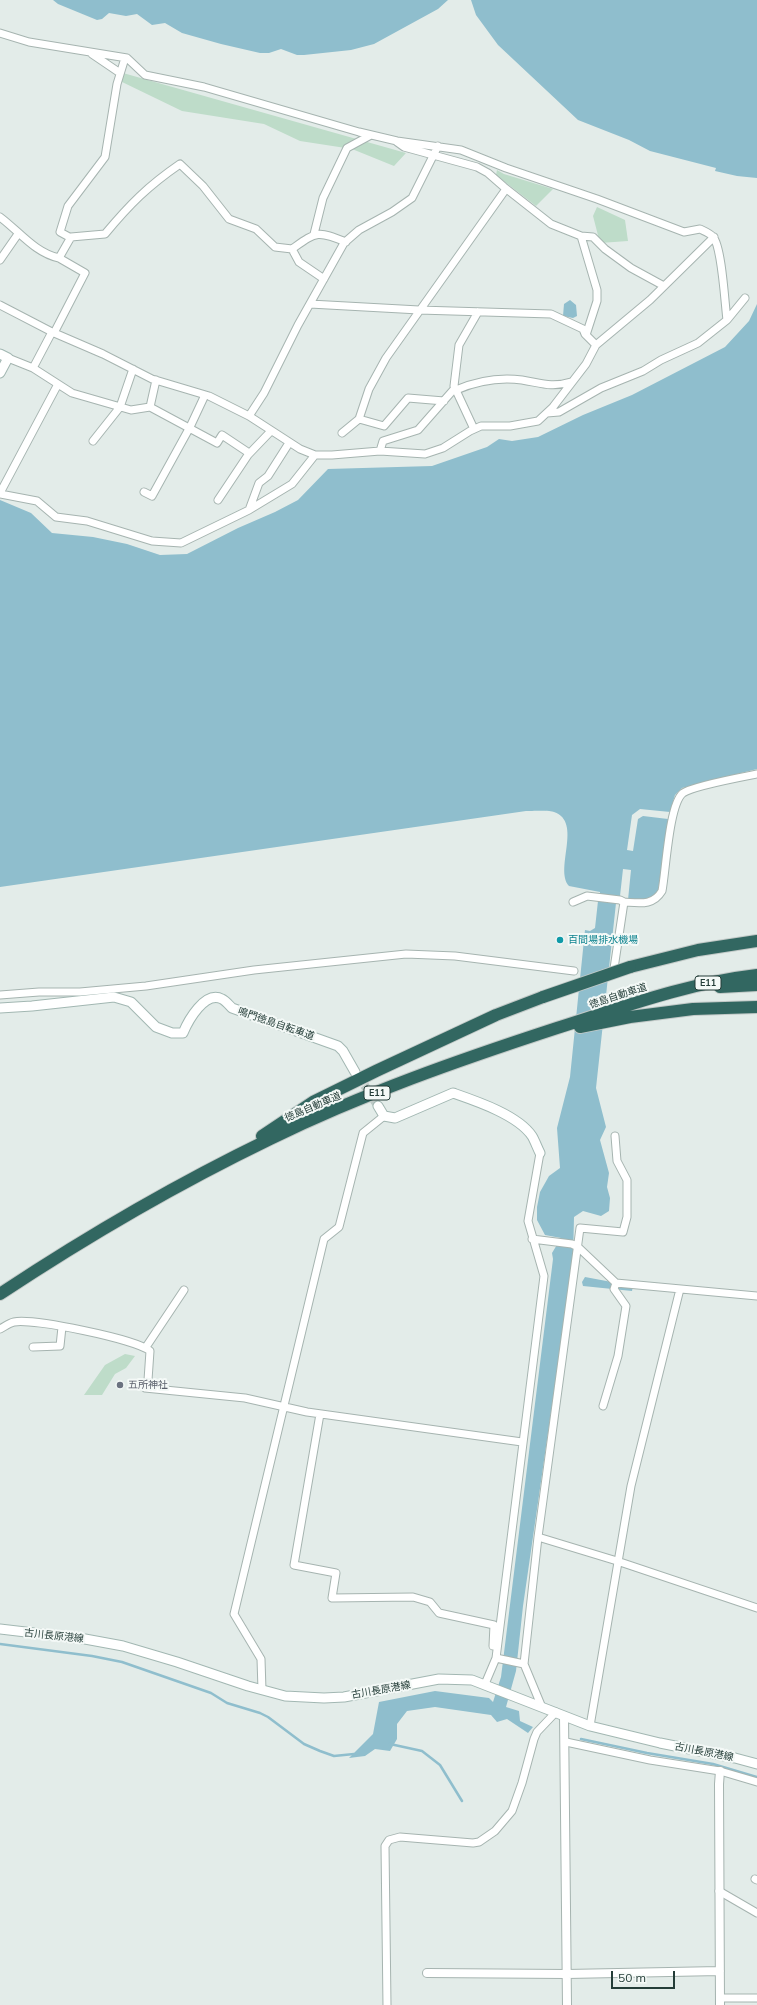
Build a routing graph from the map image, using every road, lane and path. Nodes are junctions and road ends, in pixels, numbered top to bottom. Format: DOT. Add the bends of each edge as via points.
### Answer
graph roads {
  1 [pos="0,33"];
  2 [pos="90,52"];
  3 [pos="125,58"];
  4 [pos="120,73"];
  5 [pos="371,135"];
  6 [pos="395,141"];
  7 [pos="438,146"];
  8 [pos="434,154"];
  9 [pos="506,189"];
  10 [pos="0,217"];
  11 [pos="18,234"];
  12 [pos="314,234"];
  13 [pos="581,236"];
  14 [pos="714,237"];
  15 [pos="71,238"];
  16 [pos="346,242"];
  17 [pos="292,249"];
  18 [pos="59,258"];
  19 [pos="0,260"];
  20 [pos="324,279"];
  21 [pos="664,286"];
  22 [pos="745,298"];
  23 [pos="310,304"];
  24 [pos="0,305"];
  25 [pos="419,310"];
  26 [pos="478,312"];
  27 [pos="727,320"];
  28 [pos="53,333"];
  29 [pos="586,334"];
  30 [pos="596,344"];
  31 [pos="4,356"];
  32 [pos="33,368"];
  33 [pos="133,369"];
  34 [pos="0,373"];
  35 [pos="156,380"];
  36 [pos="571,382"];
  37 [pos="58,384"];
  38 [pos="455,389"];
  39 [pos="205,395"];
  40 [pos="444,401"];
  41 [pos="120,407"];
  42 [pos="150,407"];
  43 [pos="547,413"];
  44 [pos="249,416"];
  45 [pos="359,419"];
  46 [pos="190,427"];
  47 [pos="474,429"];
  48 [pos="271,431"];
  49 [pos="342,433"];
  50 [pos="93,441"];
  51 [pos="289,443"];
  52 [pos="380,451"];
  53 [pos="249,453"];
  54 [pos="315,455"];
  55 [pos="144,492"];
  56 [pos="0,493"];
  57 [pos="218,500"];
  58 [pos="249,510"];
  59 [pos="757,774"];
  60 [pos="622,901"];
  61 [pos="573,902"];
  62 [pos="757,941"];
  63 [pos="574,971"];
  64 [pos="757,974"];
  65 [pos="613,976"];
  66 [pos="757,985"];
  67 [pos="660,995"];
  68 [pos="0,996"];
  69 [pos="757,1007"];
  70 [pos="0,1008"];
  71 [pos="540,1034"];
  72 [pos="355,1072"];
  73 [pos="378,1106"];
  74 [pos="384,1116"];
  75 [pos="615,1136"];
  76 [pos="540,1153"];
  77 [pos="219,1165"];
  78 [pos="534,1239"];
  79 [pos="575,1246"];
  80 [pos="616,1283"];
  81 [pos="680,1289"];
  82 [pos="184,1290"];
  83 [pos="0,1294"];
  84 [pos="757,1296"];
  85 [pos="62,1327"];
  86 [pos="0,1329"];
  87 [pos="33,1347"];
  88 [pos="146,1347"];
  89 [pos="603,1406"];
  90 [pos="283,1407"];
  91 [pos="320,1414"];
  92 [pos="522,1442"];
  93 [pos="538,1537"];
  94 [pos="617,1561"];
  95 [pos="757,1608"];
  96 [pos="0,1629"];
  97 [pos="497,1649"];
  98 [pos="498,1659"];
  99 [pos="522,1664"];
  100 [pos="489,1685"];
  101 [pos="262,1690"];
  102 [pos="541,1706"];
  103 [pos="560,1714"];
  104 [pos="590,1726"];
  105 [pos="566,1742"];
  106 [pos="757,1764"];
  107 [pos="720,1771"];
  108 [pos="757,1782"];
  109 [pos="719,1891"];
  110 [pos="757,1913"];
  111 [pos="720,1972"];
  112 [pos="427,1973"];
  113 [pos="567,1974"];
  114 [pos="757,1998"];
  115 [pos="720,2001"];
  116 [pos="387,2005"];
  117 [pos="567,2005"];
  1 -- 2 [label="street" via="29,42"];
  2 -- 3 [label="street"];
  2 -- 4 [label="street"];
  3 -- 4 [label="street"];
  3 -- 5 [label="street" via="145,75 204,87"];
  4 -- 15 [label="street" via="112,106 105,157 68,206 60,232"];
  5 -- 6 [label="street"];
  5 -- 12 [label="street" via="347,148 323,198"];
  6 -- 7 [label="street"];
  6 -- 8 [label="street" via="404,147"];
  7 -- 8 [label="street"];
  7 -- 14 [label="street" via="461,150 684,232 700,229"];
  8 -- 9 [label="street" via="477,167"];
  8 -- 16 [label="street" via="412,198 359,230"];
  9 -- 13 [label="street" via="551,224"];
  9 -- 25 [label="street"];
  10 -- 11 [label="street"];
  11 -- 18 [label="street" via="39,250"];
  11 -- 19 [label="street"];
  12 -- 16 [label="street" via="328,235"];
  12 -- 17 [label="street"];
  13 -- 21 [label="street" via="593,237 630,268"];
  13 -- 29 [label="street" via="597,290 597,301"];
  14 -- 21 [label="street"];
  14 -- 27 [label="street" via="724,284"];
  15 -- 17 [label="street" via="105,234 148,186 180,164 203,186 229,219 256,229 275,247"];
  15 -- 18 [label="street"];
  16 -- 20 [label="street"];
  17 -- 20 [label="street" via="299,262"];
  18 -- 28 [label="street" via="85,273"];
  20 -- 23 [label="street"];
  21 -- 30 [label="street"];
  22 -- 27 [label="street"];
  23 -- 25 [label="street"];
  23 -- 44 [label="street" via="264,393"];
  24 -- 28 [label="street"];
  25 -- 26 [label="street"];
  25 -- 45 [label="street" via="386,358 369,389"];
  26 -- 29 [label="street" via="551,314 583,329"];
  26 -- 38 [label="street" via="459,345"];
  27 -- 43 [label="street" via="698,343 643,371 601,388 559,412"];
  28 -- 32 [label="street"];
  28 -- 33 [label="street"];
  29 -- 30 [label="street"];
  30 -- 36 [label="street" via="586,364"];
  31 -- 32 [label="street"];
  31 -- 34 [label="main road"];
  32 -- 37 [label="street"];
  33 -- 35 [label="street"];
  33 -- 41 [label="street"];
  35 -- 39 [label="street"];
  35 -- 42 [label="street"];
  36 -- 38 [label="street" via="558,386 508,379 490,380"];
  36 -- 43 [label="street"];
  37 -- 41 [label="street" via="72,393"];
  37 -- 56 [label="street"];
  38 -- 40 [label="street"];
  38 -- 47 [label="street"];
  39 -- 44 [label="street"];
  39 -- 46 [label="street"];
  40 -- 45 [label="street" via="408,398 384,426"];
  40 -- 52 [label="street" via="418,430 383,441"];
  41 -- 42 [label="street" via="131,410"];
  41 -- 50 [label="street"];
  42 -- 46 [label="street"];
  43 -- 47 [label="street" via="538,421 510,426 481,426"];
  44 -- 48 [label="street"];
  45 -- 49 [label="street"];
  46 -- 53 [label="street" via="217,443 222,435"];
  46 -- 55 [label="street" via="152,496"];
  47 -- 52 [label="street" via="443,448 425,454"];
  48 -- 51 [label="street"];
  48 -- 53 [label="street"];
  51 -- 54 [label="street"];
  51 -- 58 [label="street" via="268,476 259,482"];
  52 -- 54 [label="street"];
  53 -- 57 [label="street"];
  54 -- 58 [label="street" via="292,484"];
  56 -- 58 [label="street" via="37,501 56,517 87,521 152,541 181,543"];
  59 -- 60 [label="street" via="684,792 678,798 673,815 662,890 652,902"];
  60 -- 61 [label="street" via="587,896"];
  60 -- 65 [label="street"];
  62 -- 77 [label="highway, bridge" via="698,950 630,966 496,1015 313,1102"];
  63 -- 68 [label="street" via="455,956 406,954 254,970 146,986"];
  64 -- 67 [label="highway, 徳島自動車道 / E11" via="699,984"];
  66 -- 67 [label="highway, 徳島自動車道 / E11"];
  67 -- 71 [label="highway, 徳島自動車道 / E11"];
  69 -- 71 [label="highway" via="693,1009 630,1017"];
  70 -- 72 [label="main road, 鳴門徳島自転車道" via="114,997 131,1002 156,1027 183,1033 194,1013 207,1000 222,999 232,1008 338,1046"];
  71 -- 77 [label="highway, 徳島自動車道 / E11" via="417,1076 320,1116"];
  73 -- 74 [label="main road"];
  74 -- 76 [label="main road" via="395,1118 453,1093 519,1123 531,1136"];
  74 -- 90 [label="street" via="363,1133 340,1227 324,1239"];
  75 -- 79 [label="street" via="617,1161 627,1180 627,1216 623,1232 580,1228"];
  76 -- 78 [label="street" via="528,1221"];
  77 -- 83 [label="highway, 徳島自動車道 / E11" via="100,1231"];
  78 -- 79 [label="street"];
  78 -- 92 [label="street" via="544,1276"];
  79 -- 80 [label="street"];
  79 -- 93 [label="street"];
  80 -- 81 [label="street"];
  80 -- 89 [label="street" via="614,1289 626,1306 618,1356"];
  81 -- 84 [label="street"];
  81 -- 94 [label="street" via="631,1486"];
  82 -- 88 [label="street"];
  85 -- 86 [label="street" via="14,1322"];
  85 -- 87 [label="street" via="60,1346"];
  85 -- 88 [label="street"];
  88 -- 90 [label="street" via="150,1350 145,1388 245,1398"];
  90 -- 91 [label="street"];
  90 -- 101 [label="street" via="234,1614 261,1659"];
  91 -- 92 [label="street"];
  91 -- 97 [label="street" via="294,1565 336,1573 332,1598 413,1597 430,1602 439,1613 494,1625 493,1646"];
  92 -- 97 [label="street"];
  93 -- 94 [label="street"];
  93 -- 99 [label="street"];
  94 -- 95 [label="street"];
  94 -- 104 [label="street"];
  96 -- 101 [label="main road, 古川長原港線" via="123,1646"];
  97 -- 98 [label="street"];
  98 -- 99 [label="street"];
  98 -- 100 [label="street"];
  99 -- 102 [label="street"];
  100 -- 101 [label="main road, 古川長原港線" via="472,1680 439,1679 324,1698 285,1696"];
  100 -- 102 [label="main road, 古川長原港線"];
  102 -- 103 [label="main road, 古川長原港線"];
  103 -- 104 [label="main road, 古川長原港線"];
  103 -- 105 [label="street"];
  103 -- 116 [label="street" via="537,1732 512,1811 495,1832 473,1843 400,1837 390,1840 385,1846"];
  104 -- 106 [label="main road, 古川長原港線"];
  105 -- 107 [label="street" via="650,1760"];
  105 -- 113 [label="street"];
  107 -- 108 [label="street"];
  107 -- 109 [label="street"];
  109 -- 110 [label="street"];
  109 -- 111 [label="street"];
  111 -- 113 [label="street"];
  111 -- 115 [label="street"];
  112 -- 113 [label="street"];
  113 -- 117 [label="street"];
  114 -- 115 [label="street"];
}
